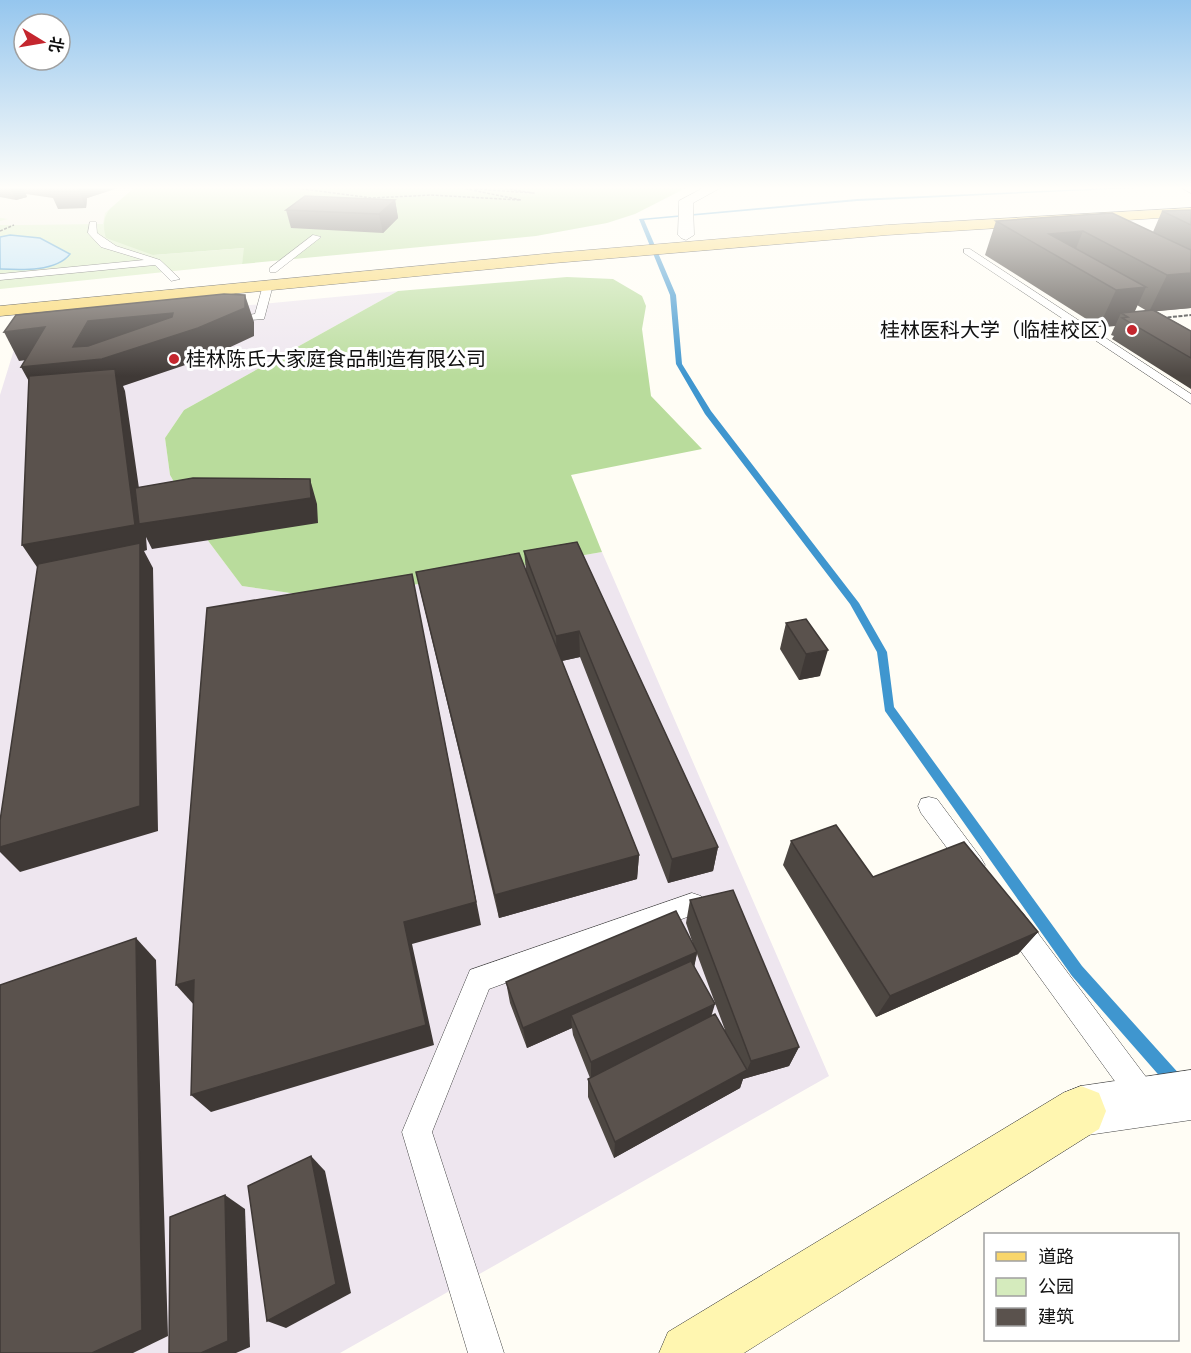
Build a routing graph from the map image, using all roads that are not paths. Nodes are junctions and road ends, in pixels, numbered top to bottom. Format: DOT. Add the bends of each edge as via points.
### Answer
graph roads {
  1 [pos="120,250"];
  2 [pos="301,250"];
  3 [pos="581,250"];
  4 [pos="969,250"];
  5 [pos="156,262"];
  6 [pos="0,278"];
  7 [pos="270,278"];
  8 [pos="175,279"];
  9 [pos="0,295"];
  10 [pos="78,303"];
  11 [pos="0,310"];
  12 [pos="67,319"];
  13 [pos="215,321"];
  14 [pos="1191,400"];
  15 [pos="929,806"];
  16 [pos="692,904"];
  17 [pos="1169,1098"];
  18 [pos="1080,1111"];
  19 [pos="486,1353"];
  20 [pos="689,1353"];
  1 -- 5 [label="lane"];
  2 -- 7 [label="lane"];
  3 -- 7 [label="main road"];
  4 -- 14 [label="lane"];
  5 -- 6 [label="lane"];
  5 -- 8 [label="lane"];
  7 -- 8 [label="main road"];
  7 -- 10 [label="main road"];
  7 -- 13 [label="lane" via="260,317"];
  8 -- 9 [label="main road"];
  10 -- 11 [label="main road"];
  10 -- 12 [label="lane"];
  15 -- 17 [label="lane" via="992,891"];
  16 -- 19 [label="lane" via="479,979 417,1132"];
  17 -- 18 [label="street"];
  18 -- 20 [label="street"];
}
